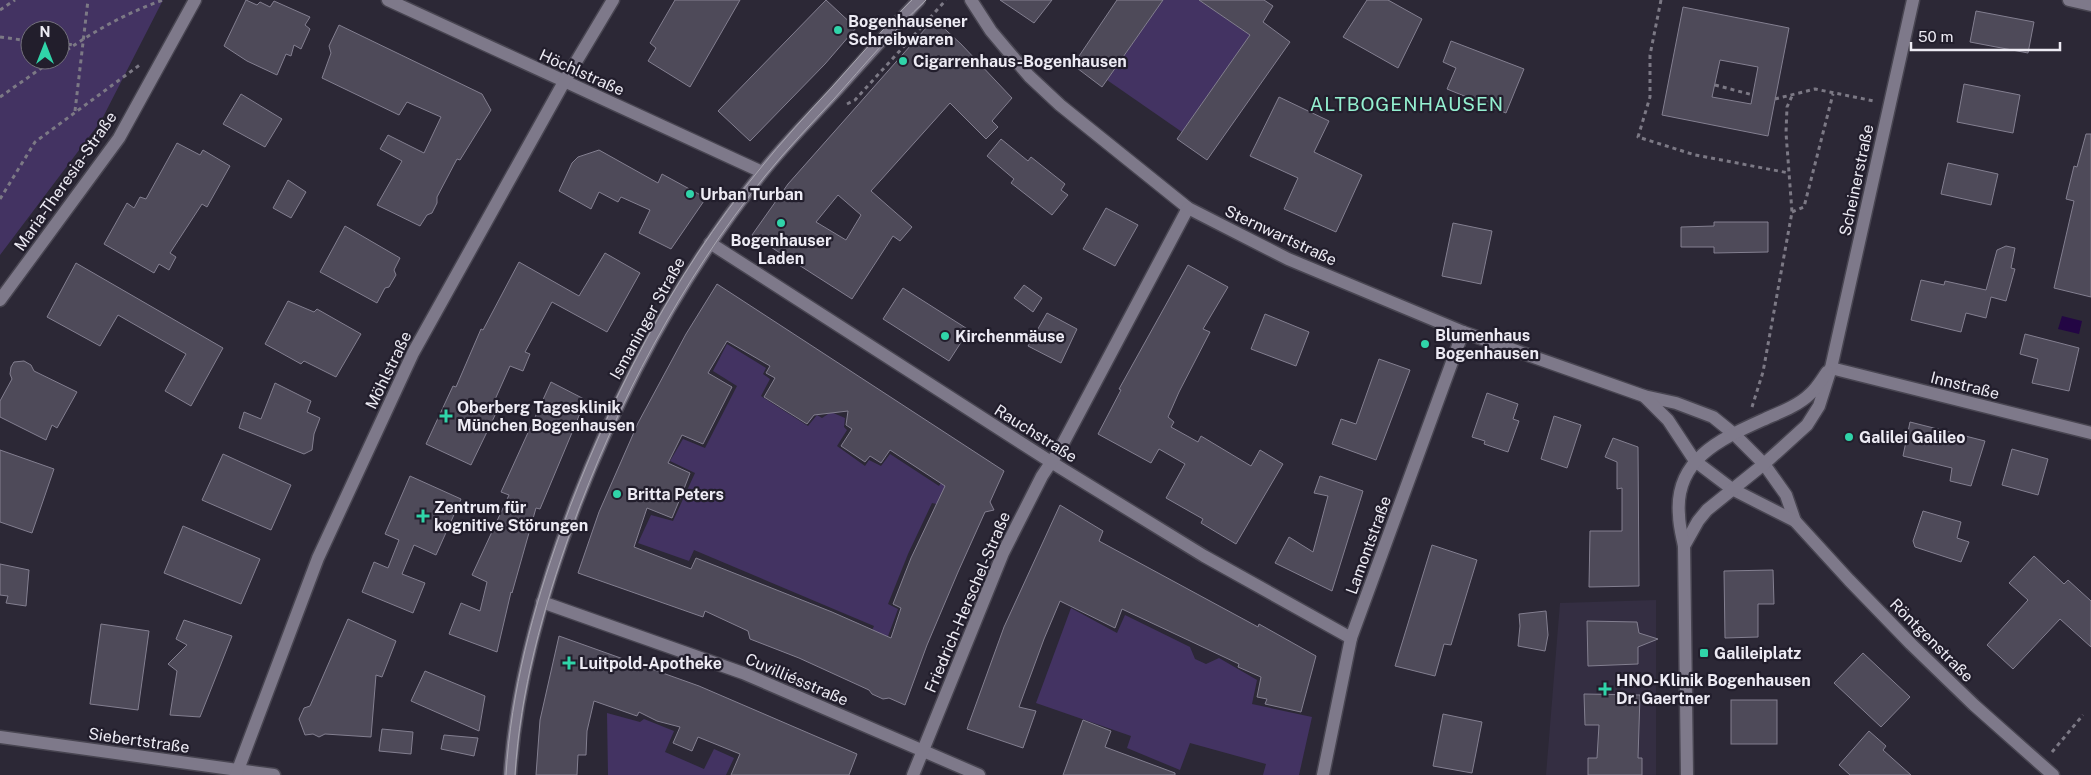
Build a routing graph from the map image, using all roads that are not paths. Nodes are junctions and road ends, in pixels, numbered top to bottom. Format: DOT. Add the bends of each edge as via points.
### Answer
graph roads {
  1 [pos="195,0"];
  2 [pos="388,0"];
  3 [pos="613,0"];
  4 [pos="919,0"];
  5 [pos="970,0"];
  6 [pos="1913,0"];
  7 [pos="2069,0"];
  8 [pos="2091,5"];
  9 [pos="564,82"];
  10 [pos="762,172"];
  11 [pos="1188,208"];
  12 [pos="710,243"];
  13 [pos="0,300"];
  14 [pos="1463,332"];
  15 [pos="1831,368"];
  16 [pos="1644,396"];
  17 [pos="2091,433"];
  18 [pos="1734,434"];
  19 [pos="1695,461"];
  20 [pos="1051,462"];
  21 [pos="1764,464"];
  22 [pos="1732,489"];
  23 [pos="1795,520"];
  24 [pos="1684,546"];
  25 [pos="542,602"];
  26 [pos="1351,638"];
  27 [pos="0,737"];
  28 [pos="923,751"];
  29 [pos="236,773"];
  30 [pos="274,775"];
  31 [pos="510,775"];
  32 [pos="913,775"];
  33 [pos="980,775"];
  34 [pos="1323,775"];
  35 [pos="1687,775"];
  36 [pos="2053,775"];
  1 -- 13 [label="street, Maria-Theresia-Straße" via="119,138"];
  2 -- 9 [label="street, Höchlstraße"];
  3 -- 9 [label="street, Möhlstraße"];
  4 -- 10 [label="street, Ismaninger Straße"];
  5 -- 11 [label="street, Sternwartstraße" via="1029,76 1060,106"];
  6 -- 15 [label="street, Scheinerstraße"];
  7 -- 8 [label="street"];
  9 -- 10 [label="street, Höchlstraße"];
  9 -- 29 [label="street, Möhlstraße" via="413,353 318,558"];
  10 -- 12 [label="street, Ismaninger Straße"];
  11 -- 14 [label="street, Sternwartstraße" via="1288,260"];
  11 -- 20 [label="street, Friedrich-Herschel-Straße"];
  12 -- 20 [label="street, Rauchstraße"];
  12 -- 25 [label="street, Ismaninger Straße" via="652,337 612,417 570,518"];
  14 -- 16 [label="street, Sternwartstraße"];
  14 -- 26 [label="street, Lamontstraße"];
  15 -- 17 [label="street, Innstraße"];
  15 -- 18 [label="street" via="1803,399"];
  15 -- 21 [label="street" via="1819,406 1807,425"];
  16 -- 18 [label="street, Sternwartstraße" via="1676,403 1713,417"];
  16 -- 19 [label="street, Sternwartstraße" via="1668,420"];
  18 -- 19 [label="street"];
  18 -- 21 [label="street"];
  19 -- 22 [label="street"];
  19 -- 24 [label="street" via="1686,471 1681,488 1678,514"];
  20 -- 26 [label="street, Rauchstraße" via="1204,556"];
  20 -- 28 [label="street, Friedrich-Herschel-Straße" via="1003,553"];
  21 -- 22 [label="street"];
  21 -- 23 [label="street, Röntgenstraße" via="1786,495"];
  22 -- 23 [label="street, Röntgenstraße"];
  22 -- 24 [label="street" via="1698,520"];
  23 -- 36 [label="street, Röntgenstraße" via="1912,644"];
  24 -- 35 [label="street"];
  25 -- 28 [label="street, Cuvilliésstraße" via="743,672"];
  25 -- 31 [label="street, Ismaninger Straße" via="519,700"];
  26 -- 34 [label="street, Lamontstraße"];
  27 -- 29 [label="street, Siebertstraße"];
  28 -- 32 [label="street, Friedrich-Herschel-Straße"];
  28 -- 33 [label="street, Cuvilliésstraße"];
  29 -- 30 [label="street, Siebertstraße"];
}
